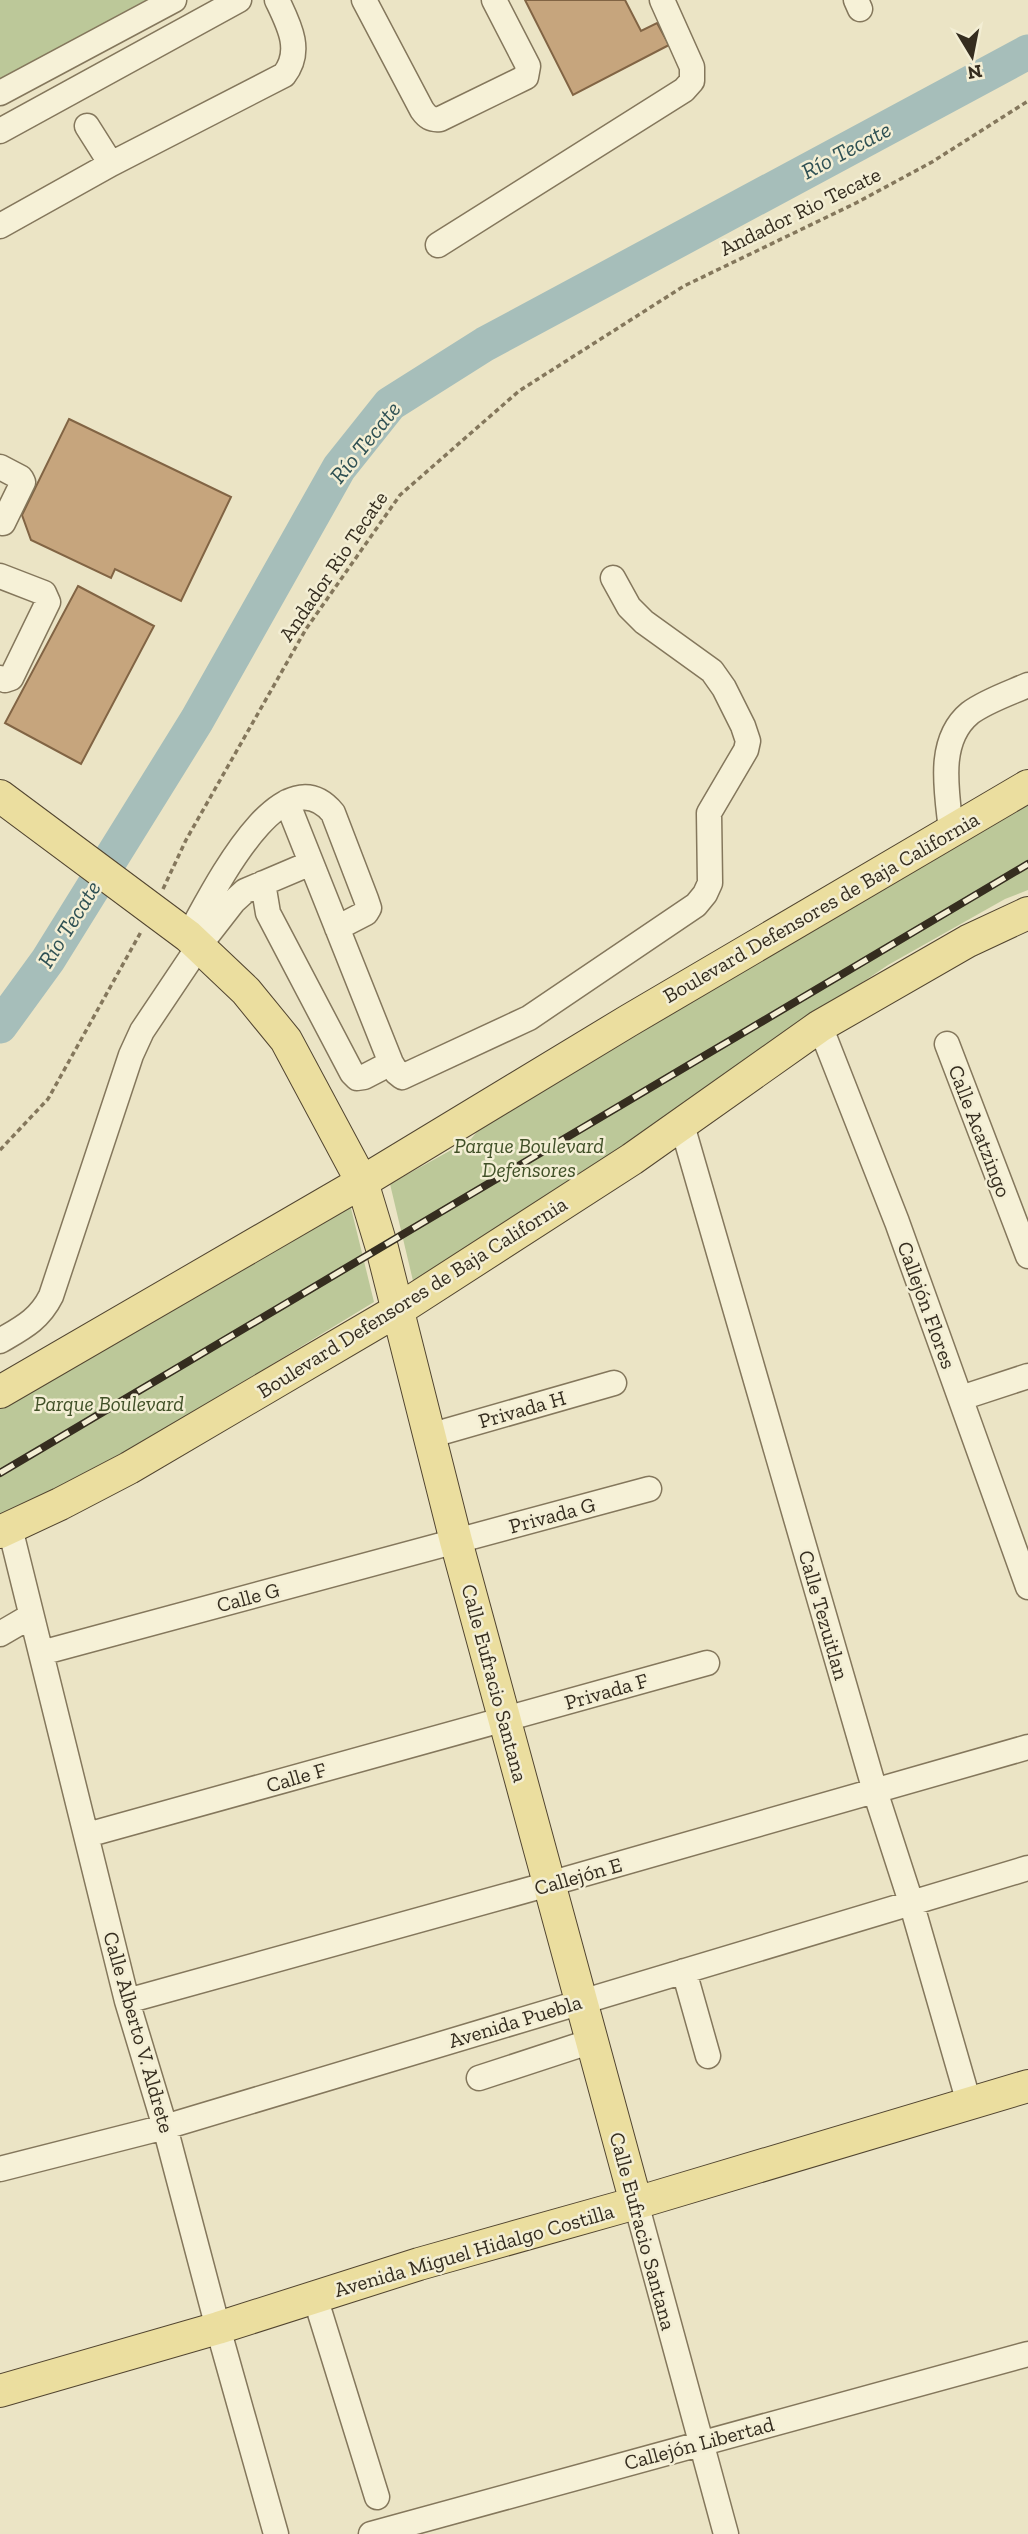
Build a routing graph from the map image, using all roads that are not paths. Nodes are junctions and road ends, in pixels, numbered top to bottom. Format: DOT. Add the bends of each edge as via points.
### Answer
graph roads {
  1 [pos="174,0"];
  2 [pos="239,0"];
  3 [pos="277,0"];
  4 [pos="363,0"];
  5 [pos="494,0"];
  6 [pos="662,0"];
  7 [pos="0,93"];
  8 [pos="87,126"];
  9 [pos="0,131"];
  10 [pos="111,164"];
  11 [pos="0,226"];
  12 [pos="438,245"];
  13 [pos="0,467"];
  14 [pos="1,525"];
  15 [pos="0,576"];
  16 [pos="613,578"];
  17 [pos="0,678"];
  18 [pos="1028,685"];
  19 [pos="1028,786"];
  20 [pos="0,796"];
  21 [pos="287,802"];
  22 [pos="951,830"];
  23 [pos="312,863"];
  24 [pos="263,883"];
  25 [pos="1028,913"];
  26 [pos="337,928"];
  27 [pos="193,941"];
  28 [pos="820,1026"];
  29 [pos="947,1044"];
  30 [pos="391,1063"];
  31 [pos="682,1125"];
  32 [pos="362,1182"];
  33 [pos="1028,1256"];
  34 [pos="398,1310"];
  35 [pos="0,1341"];
  36 [pos="1028,1376"];
  37 [pos="614,1383"];
  38 [pos="0,1392"];
  39 [pos="961,1398"];
  40 [pos="429,1436"];
  41 [pos="649,1489"];
  42 [pos="5,1530"];
  43 [pos="456,1541"];
  44 [pos="1028,1587"];
  45 [pos="31,1616"];
  46 [pos="0,1634"];
  47 [pos="41,1653"];
  48 [pos="707,1663"];
  49 [pos="506,1719"];
  50 [pos="1028,1747"];
  51 [pos="875,1791"];
  52 [pos="87,1835"];
  53 [pos="1028,1868"];
  54 [pos="549,1884"];
  55 [pos="911,1902"];
  56 [pos="684,1971"];
  57 [pos="127,2001"];
  58 [pos="581,2001"];
  59 [pos="592,2041"];
  60 [pos="708,2056"];
  61 [pos="479,2078"];
  62 [pos="1028,2086"];
  63 [pos="969,2103"];
  64 [pos="165,2127"];
  65 [pos="0,2169"];
  66 [pos="636,2203"];
  67 [pos="315,2297"];
  68 [pos="218,2328"];
  69 [pos="1028,2354"];
  70 [pos="0,2391"];
  71 [pos="701,2442"];
  72 [pos="377,2497"];
  73 [pos="276,2534"];
  74 [pos="371,2534"];
  75 [pos="726,2534"];
  1 -- 7 [label="street"];
  2 -- 9 [label="street"];
  3 -- 10 [label="street" via="294,49 293,63 284,75"];
  4 -- 5 [label="street" via="422,110 433,120 526,76 528,66"];
  6 -- 12 [label="street" via="692,68 692,81 684,90"];
  8 -- 10 [label="street"];
  10 -- 11 [label="street"];
  13 -- 14 [label="street" via="23,482"];
  15 -- 17 [label="street" via="44,593 48,602 11,677"];
  16 -- 30 [label="street" via="629,607 644,622 712,671 748,741 709,813 710,883 705,894 696,905 529,1018 408,1076 402,1077"];
  18 -- 22 [label="street" via="971,712 954,730 946,777"];
  19 -- 22 [label="main road, Boulevard Defensores de Baja California"];
  20 -- 27 [label="main road, Calle Eufracio Santana"];
  21 -- 23 [label="street"];
  21 -- 26 [label="street" via="313,798 333,813 369,908"];
  21 -- 27 [label="street" via="248,835"];
  22 -- 32 [label="main road, Boulevard Defensores de Baja California"];
  23 -- 24 [label="street"];
  23 -- 26 [label="street"];
  24 -- 27 [label="street" via="245,891"];
  24 -- 30 [label="street" via="268,913 352,1073 364,1077"];
  25 -- 28 [label="main road, Boulevard Defensores de Baja California" via="968,941"];
  26 -- 30 [label="street"];
  27 -- 32 [label="main road, Calle Eufracio Santana" via="246,991 286,1040"];
  27 -- 35 [label="street" via="131,1055 51,1296 29,1324"];
  28 -- 31 [label="main road, Boulevard Defensores de Baja California"];
  28 -- 39 [label="street, Callejón Flores"];
  29 -- 33 [label="street, Calle Acatzingo"];
  31 -- 34 [label="main road, Boulevard Defensores de Baja California"];
  31 -- 51 [label="street, Calle Tezuitlan"];
  32 -- 34 [label="main road, Calle Eufracio Santana"];
  32 -- 38 [label="main road, Boulevard Defensores de Baja California"];
  34 -- 40 [label="main road, Calle Eufracio Santana"];
  34 -- 42 [label="main road, Boulevard Defensores de Baja California" via="129,1468"];
  36 -- 39 [label="street"];
  37 -- 40 [label="street, Privada H"];
  39 -- 44 [label="street, Callejón Flores"];
  40 -- 43 [label="main road, Calle Eufracio Santana"];
  41 -- 43 [label="street, Privada G"];
  42 -- 45 [label="street, Calle Alberto V. Aldrete"];
  43 -- 47 [label="street, Calle G"];
  43 -- 49 [label="main road, Calle Eufracio Santana"];
  45 -- 46 [label="street"];
  45 -- 47 [label="street, Calle Alberto V. Aldrete"];
  47 -- 52 [label="street, Calle Alberto V. Aldrete"];
  48 -- 49 [label="street, Privada F"];
  49 -- 52 [label="street, Calle F"];
  49 -- 54 [label="main road, Calle Eufracio Santana"];
  50 -- 51 [label="street, Callejón E"];
  51 -- 54 [label="street, Callejón E"];
  51 -- 55 [label="street, Calle Tezuitlan"];
  52 -- 57 [label="street, Calle Alberto V. Aldrete"];
  53 -- 55 [label="street, Avenida Puebla"];
  54 -- 57 [label="street, Callejón E"];
  54 -- 58 [label="main road, Calle Eufracio Santana"];
  55 -- 56 [label="street, Avenida Puebla"];
  55 -- 63 [label="street, Calle Tezuitlan"];
  56 -- 58 [label="street, Avenida Puebla"];
  56 -- 60 [label="street"];
  57 -- 64 [label="street, Calle Alberto V. Aldrete"];
  58 -- 59 [label="main road, Calle Eufracio Santana"];
  58 -- 64 [label="street, Avenida Puebla"];
  59 -- 61 [label="street"];
  59 -- 66 [label="main road, Calle Eufracio Santana"];
  62 -- 63 [label="main road, Avenida Miguel Hidalgo Costilla"];
  63 -- 66 [label="main road, Avenida Miguel Hidalgo Costilla"];
  64 -- 65 [label="street, Avenida Puebla"];
  64 -- 68 [label="street, Calle Alberto V. Aldrete"];
  66 -- 67 [label="main road, Avenida Miguel Hidalgo Costilla"];
  66 -- 71 [label="street, Calle Eufracio Santana"];
  67 -- 68 [label="main road, Avenida Miguel Hidalgo Costilla"];
  67 -- 72 [label="street"];
  68 -- 70 [label="main road, Avenida Miguel Hidalgo Costilla"];
  68 -- 73 [label="street, Calle Alberto V. Aldrete"];
  69 -- 71 [label="street, Callejón Libertad"];
  71 -- 74 [label="street, Callejón Libertad"];
  71 -- 75 [label="street, Calle Eufracio Santana"];
}
